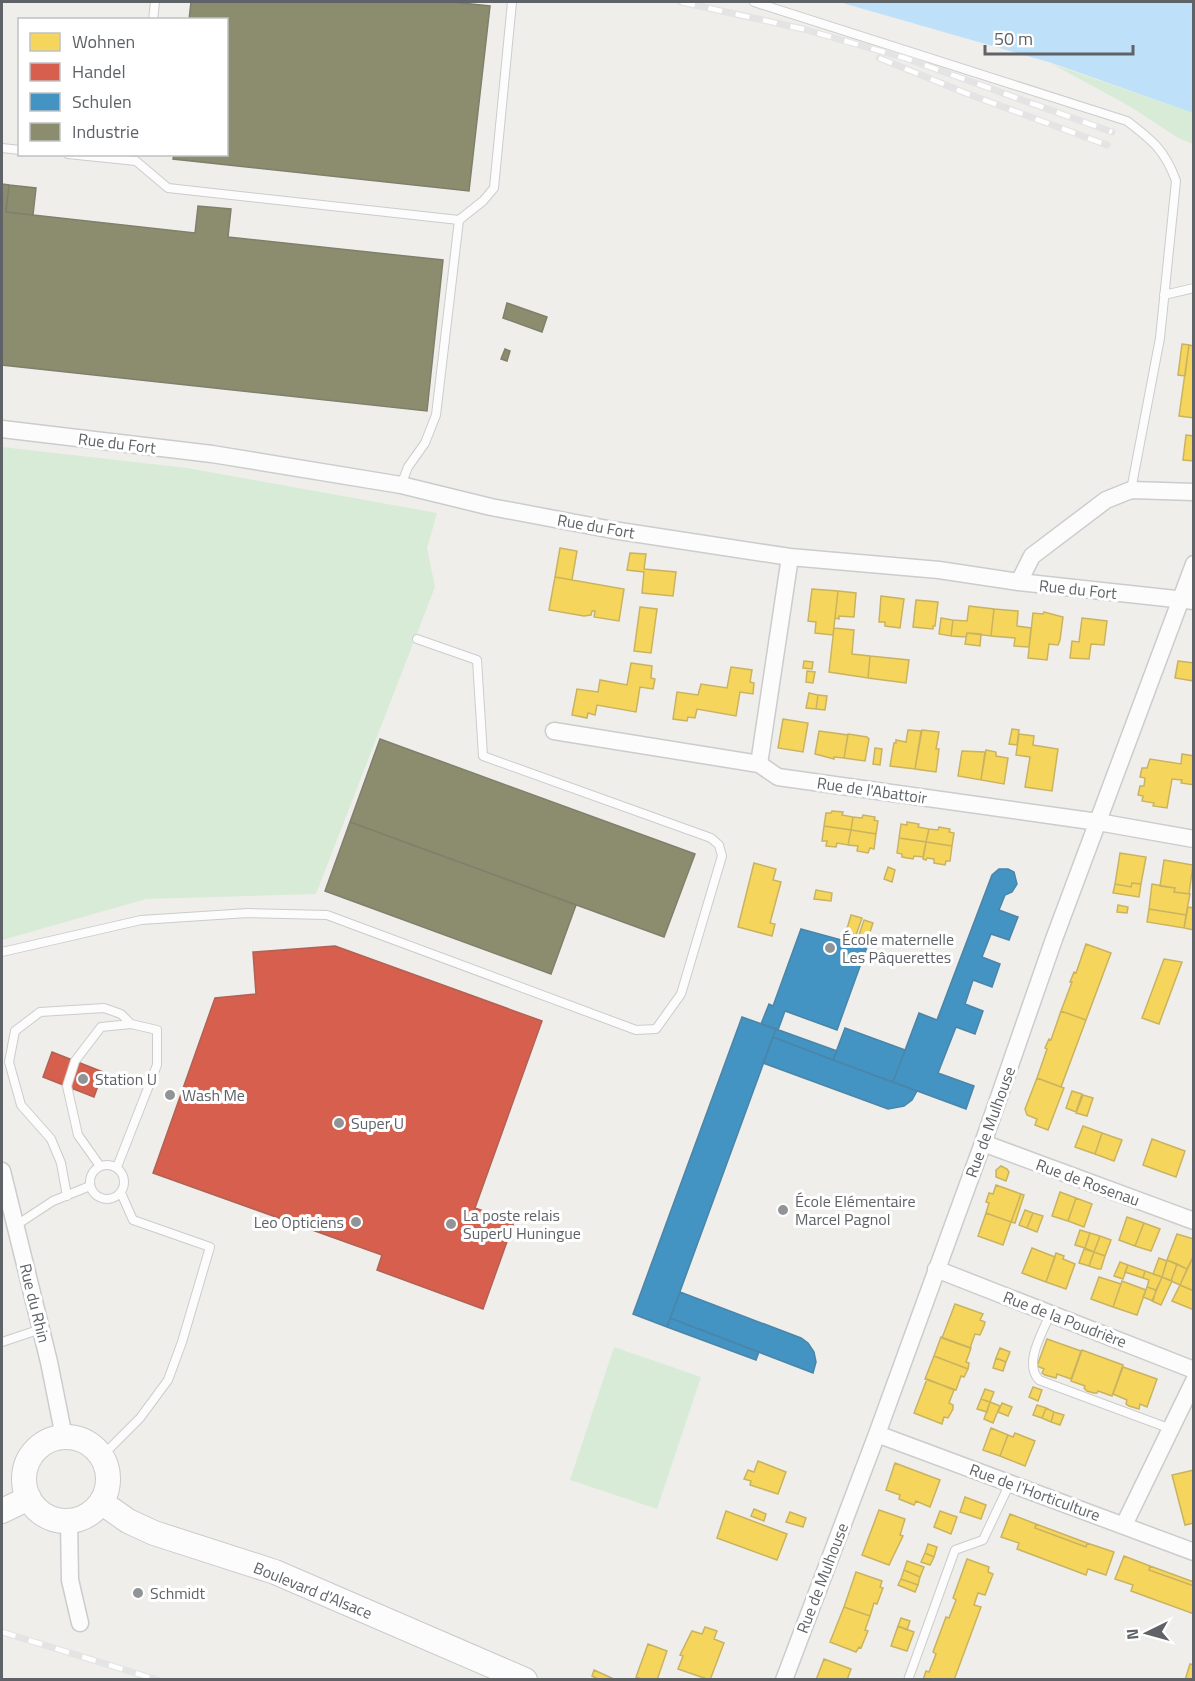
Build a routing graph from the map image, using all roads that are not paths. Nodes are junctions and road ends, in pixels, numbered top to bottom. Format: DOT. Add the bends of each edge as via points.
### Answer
graph roads {
  1 [pos="155,2"];
  2 [pos="512,2"];
  3 [pos="754,2"];
  4 [pos="153,18"];
  5 [pos="2,148"];
  6 [pos="18,150"];
  7 [pos="102,156"];
  8 [pos="136,158"];
  9 [pos="459,220"];
  10 [pos="1194,288"];
  11 [pos="1164,295"];
  12 [pos="2,429"];
  13 [pos="401,485"];
  14 [pos="1131,490"];
  15 [pos="1194,492"];
  16 [pos="790,557"];
  17 [pos="1194,564"];
  18 [pos="1019,582"];
  19 [pos="1188,600"];
  20 [pos="417,639"];
  21 [pos="554,731"];
  22 [pos="759,765"];
  23 [pos="1098,822"];
  24 [pos="1194,838"];
  25 [pos="2,952"];
  26 [pos="131,1024"];
  27 [pos="983,1143"];
  28 [pos="100,1166"];
  29 [pos="117,1167"];
  30 [pos="2,1171"];
  31 [pos="90,1186"];
  32 [pos="121,1193"];
  33 [pos="67,1196"];
  34 [pos="1194,1221"];
  35 [pos="15,1226"];
  36 [pos="936,1269"];
  37 [pos="1050,1314"];
  38 [pos="41,1329"];
  39 [pos="2,1342"];
  40 [pos="1194,1370"];
  41 [pos="1194,1381"];
  42 [pos="1171,1429"];
  43 [pos="877,1434"];
  44 [pos="64,1437"];
  45 [pos="102,1456"];
  46 [pos="1010,1483"];
  47 [pos="29,1498"];
  48 [pos="101,1502"];
  49 [pos="2,1511"];
  50 [pos="69,1521"];
  51 [pos="1124,1525"];
  52 [pos="1194,1552"];
  53 [pos="80,1623"];
  54 [pos="525,1680"];
  55 [pos="784,1680"];
  56 [pos="908,1680"];
  1 -- 4 [label="lane"];
  2 -- 9 [label="lane" via="494,188"];
  3 -- 11 [label="lane" via="1127,121 1168,159 1176,181"];
  5 -- 6 [label="lane"];
  7 -- 8 [label="lane"];
  8 -- 9 [label="lane" via="168,188"];
  9 -- 13 [label="lane" via="436,415"];
  10 -- 11 [label="lane"];
  11 -- 14 [label="lane" via="1160,338"];
  12 -- 13 [label="street, Rue du Fort" via="212,454"];
  13 -- 16 [label="street, Rue du Fort" via="613,530"];
  14 -- 15 [label="street"];
  14 -- 18 [label="street" via="1106,500 1032,556"];
  16 -- 18 [label="street, Rue du Fort" via="939,570"];
  16 -- 22 [label="street"];
  17 -- 19 [label="street, Rue de Mulhouse"];
  18 -- 19 [label="street, Rue du Fort"];
  19 -- 23 [label="street, Rue de Mulhouse"];
  20 -- 25 [label="lane" via="477,660 483,756 711,838 719,845 722,856 681,994 656,1029 636,1030 327,915 248,913 141,920"];
  21 -- 22 [label="street, Rue de l'Abattoir"];
  22 -- 23 [label="street, Rue de l'Abattoir" via="778,777"];
  23 -- 24 [label="street, Rue de l'Abattoir"];
  23 -- 27 [label="street, Rue de Mulhouse"];
  26 -- 28 [label="lane" via="101,1027 75,1061 67,1086 78,1135"];
  26 -- 29 [label="lane" via="157,1030 157,1065"];
  26 -- 33 [label="lane" via="121,1014 104,1008 40,1012 15,1031 9,1062 21,1105 51,1139"];
  27 -- 34 [label="street, Rue de Rosenau"];
  27 -- 36 [label="street, Rue de Mulhouse"];
  28 -- 29 [label="lane"];
  28 -- 31 [label="lane" via="92,1174"];
  29 -- 32 [label="lane" via="125,1183"];
  30 -- 35 [label="street, Rue du Rhin"];
  31 -- 32 [label="lane" via="96,1195 106,1199"];
  31 -- 33 [label="lane"];
  32 -- 45 [label="lane" via="133,1220 210,1247 168,1380 140,1418"];
  33 -- 35 [label="lane"];
  35 -- 38 [label="street, Rue du Rhin"];
  36 -- 37 [label="street, Rue de la Poudrière"];
  36 -- 43 [label="street, Rue de Mulhouse"];
  37 -- 40 [label="street, Rue de la Poudrière"];
  37 -- 42 [label="lane" via="1034,1353 1033,1374 1039,1380"];
  38 -- 39 [label="lane"];
  38 -- 44 [label="street, Rue du Rhin"];
  41 -- 42 [label="street"];
  42 -- 51 [label="street"];
  43 -- 46 [label="street, Rue de l'Horticulture"];
  43 -- 55 [label="street, Rue de Mulhouse"];
  44 -- 45 [label="main road" via="85,1441"];
  44 -- 47 [label="main road" via="39,1447 30,1458 25,1471"];
  45 -- 48 [label="main road" via="109,1479"];
  46 -- 51 [label="street, Rue de l'Horticulture"];
  46 -- 56 [label="lane" via="983,1540 955,1550"];
  47 -- 49 [label="main road"];
  47 -- 50 [label="main road" via="45,1515"];
  48 -- 50 [label="main road" via="87,1515"];
  48 -- 54 [label="main road, Boulevard d'Alsace" via="154,1533 275,1572"];
  50 -- 53 [label="street" via="70,1580"];
  51 -- 52 [label="street, Rue de l'Horticulture"];
}
